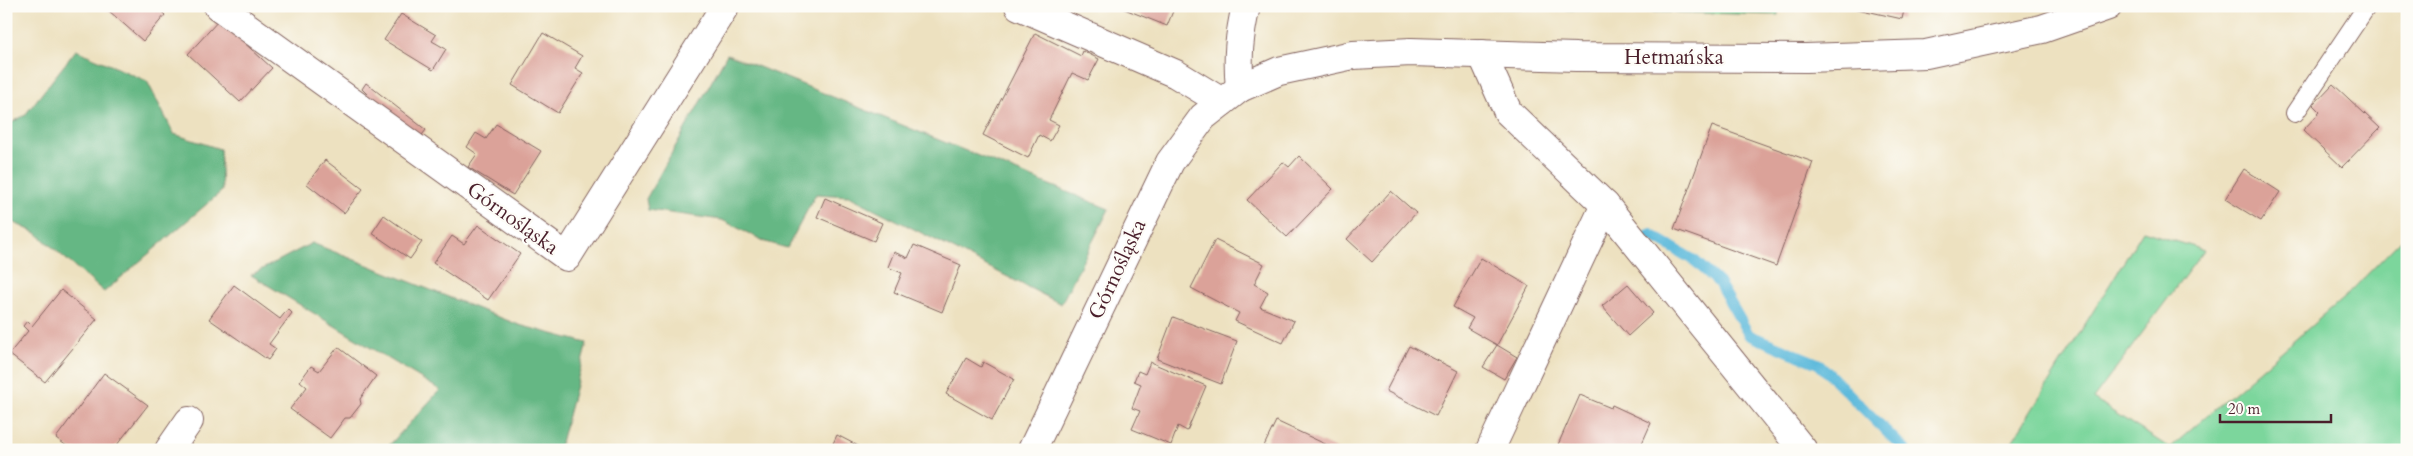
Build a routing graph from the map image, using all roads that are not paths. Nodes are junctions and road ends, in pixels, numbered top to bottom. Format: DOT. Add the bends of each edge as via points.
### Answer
graph roads {
  1 [pos="218,6"];
  2 [pos="725,6"];
  3 [pos="1019,6"];
  4 [pos="1246,6"];
  5 [pos="2108,6"];
  6 [pos="2367,6"];
  7 [pos="1482,54"];
  8 [pos="1231,95"];
  9 [pos="2295,113"];
  10 [pos="1605,205"];
  11 [pos="189,422"];
  12 [pos="169,450"];
  13 [pos="1032,450"];
  14 [pos="1490,450"];
  15 [pos="1803,450"];
  1 -- 2 [label="street, Górnośląska" via="567,257"];
  3 -- 8 [label="street"];
  4 -- 8 [label="street"];
  5 -- 7 [label="street, Hetmańska" via="2042,29 1926,54 1806,58"];
  6 -- 9 [label="lane"];
  7 -- 8 [label="street, Hetmańska" via="1410,52 1352,55 1279,71"];
  7 -- 10 [label="street" via="1508,112"];
  8 -- 13 [label="street, Górnośląska" via="1203,117 1170,162"];
  10 -- 14 [label="street"];
  10 -- 15 [label="street"];
  11 -- 12 [label="street"];
}
